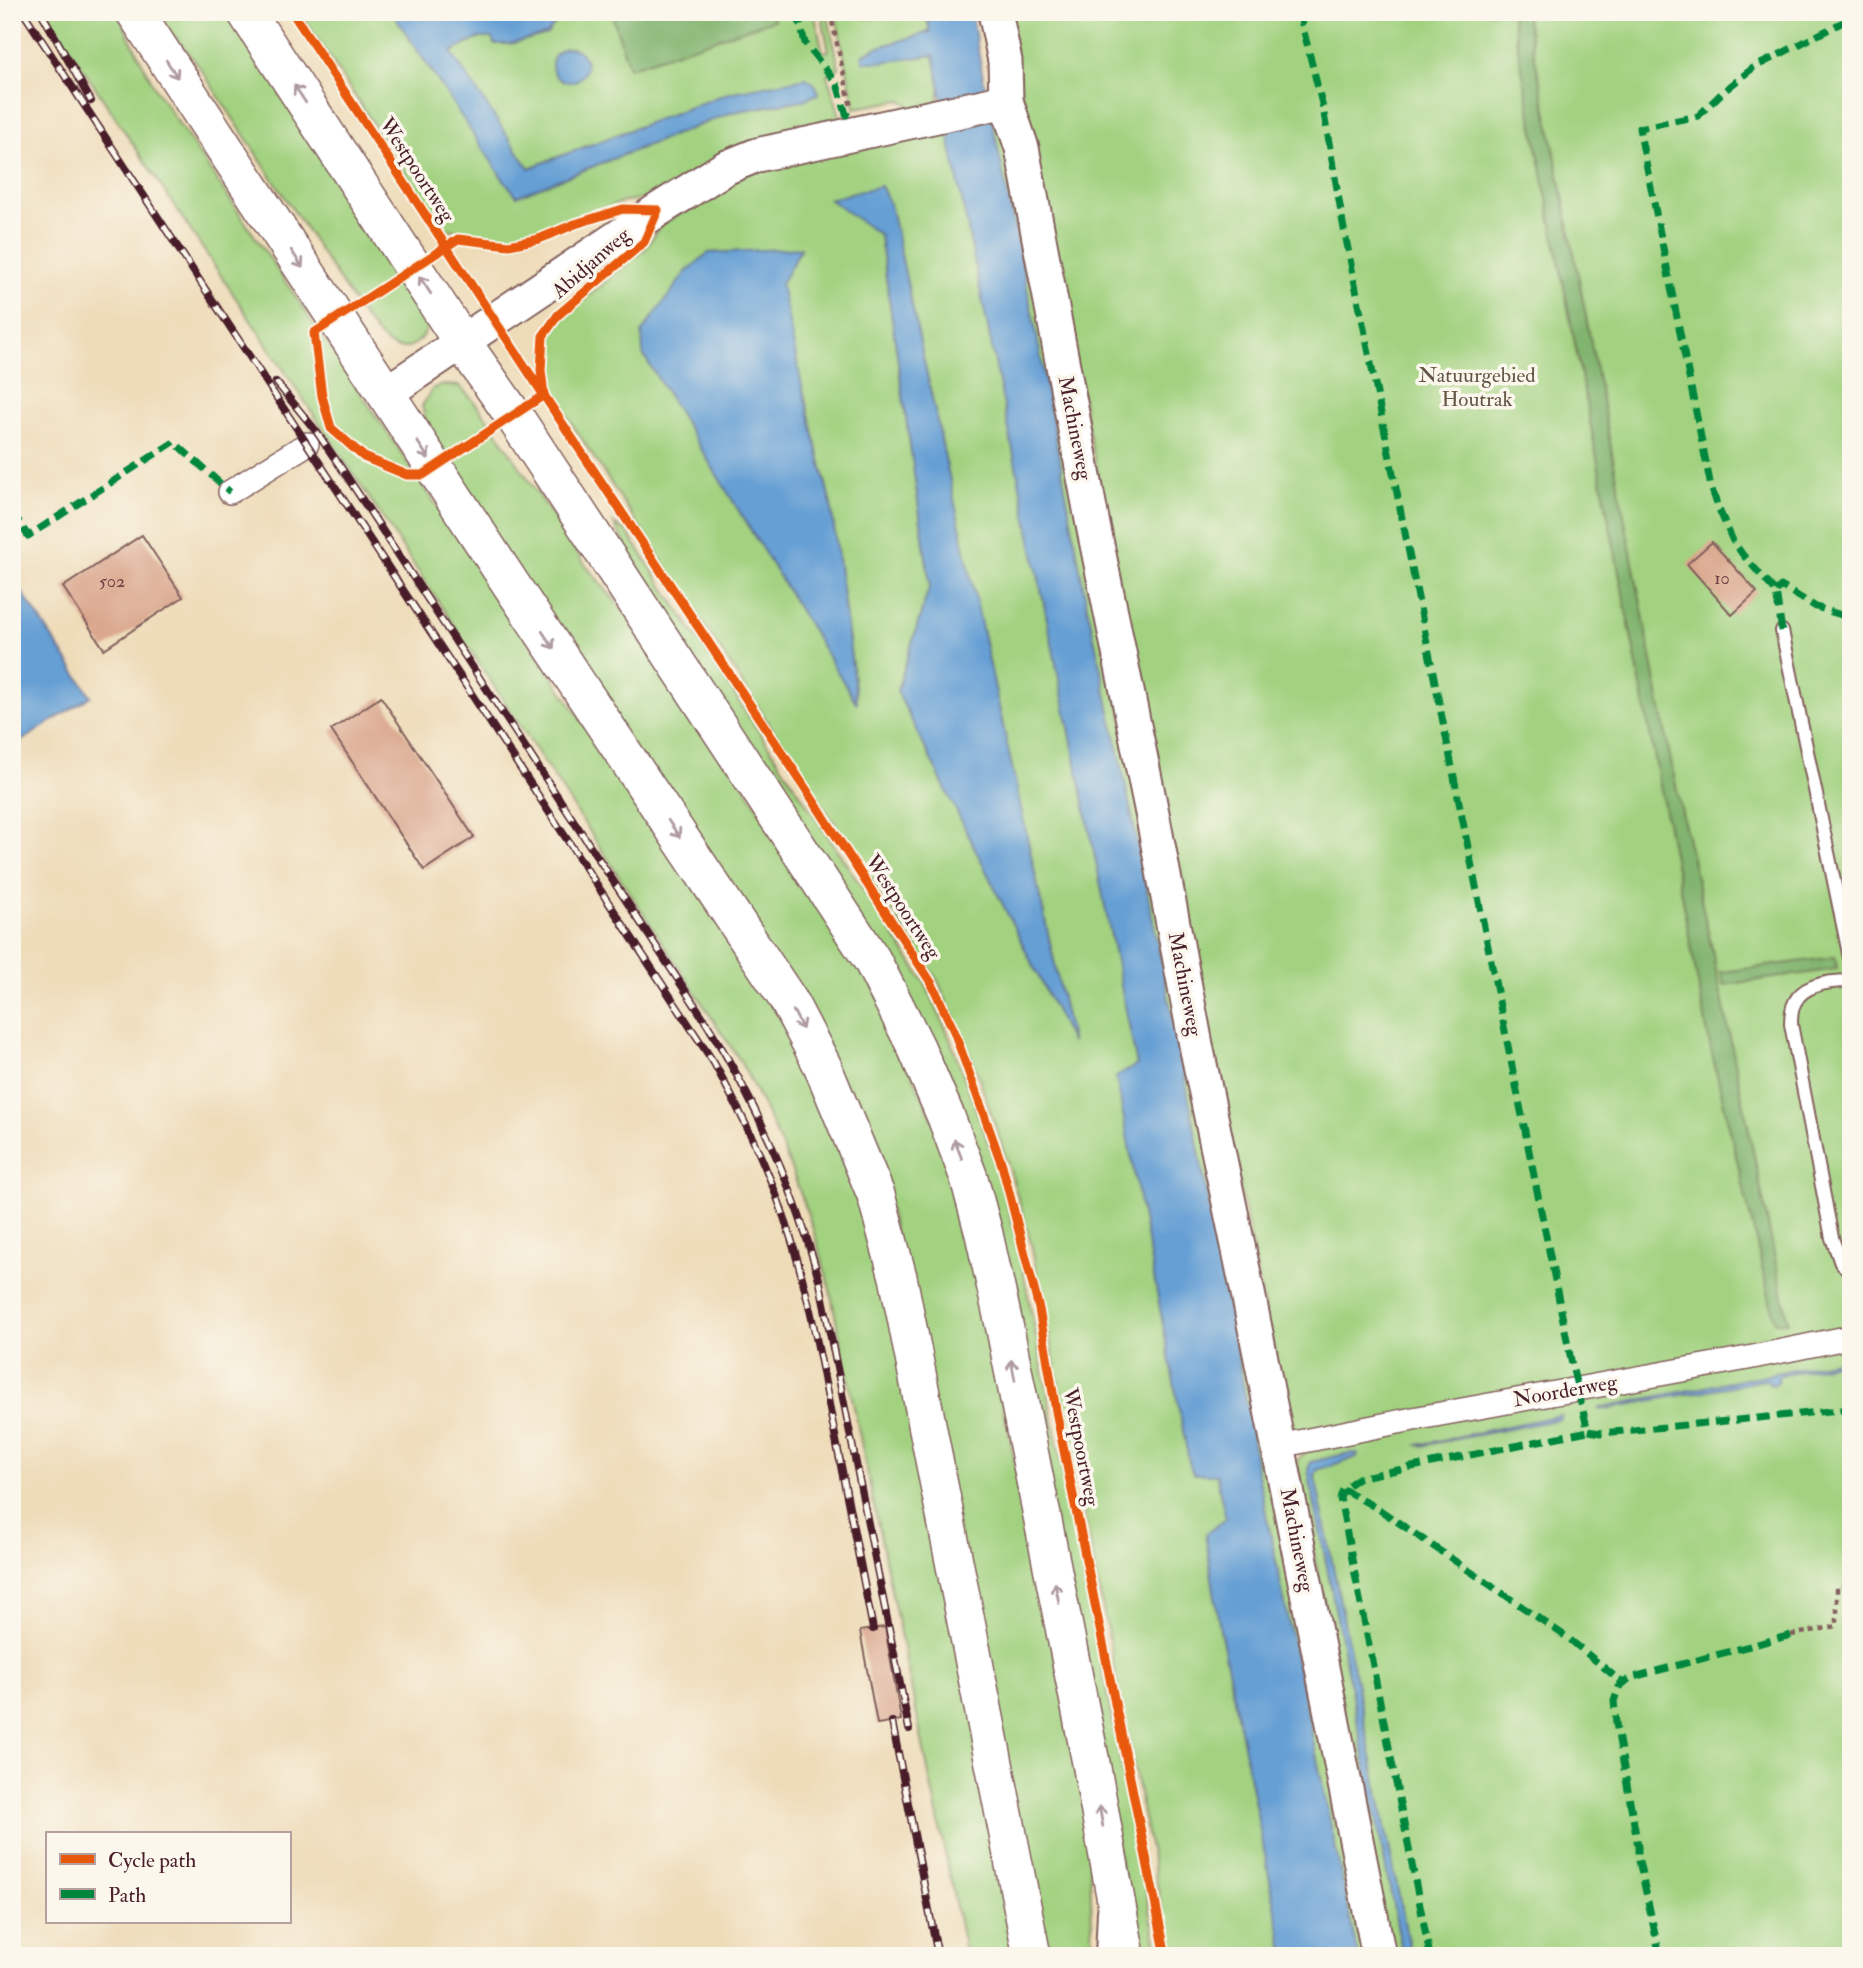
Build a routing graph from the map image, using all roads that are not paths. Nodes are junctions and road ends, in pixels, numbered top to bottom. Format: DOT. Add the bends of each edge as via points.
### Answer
graph roads {
  1 [pos="135,12"];
  2 [pos="246,12"];
  3 [pos="995,12"];
  4 [pos="999,103"];
  5 [pos="462,342"];
  6 [pos="386,393"];
  7 [pos="307,444"];
  8 [pos="230,492"];
  9 [pos="1782,631"];
  10 [pos="1851,963"];
  11 [pos="1851,981"];
  12 [pos="1851,1272"];
  13 [pos="1851,1337"];
  14 [pos="1279,1446"];
  15 [pos="1110,1869"];
  16 [pos="1032,1956"];
  17 [pos="1102,1956"];
  18 [pos="1126,1956"];
  19 [pos="1379,1956"];
  1 -- 6 [label="main road, one-way"];
  5 -- 2 [label="main road, one-way"];
  3 -- 4 [label="street, Machineweg" via="1005,61"];
  4 -- 5 [label="street, Abidjanweg" via="757,155 725,168"];
  4 -- 14 [label="street, Machineweg" via="1022,148 1093,525"];
  5 -- 6 [label="street, Abidjanweg"];
  15 -- 5 [label="main road, one-way" via="987,1248 969,1178 936,1093 872,960"];
  6 -- 16 [label="main road, one-way" via="787,998 822,1065 876,1195 898,1278"];
  7 -- 8 [label="street"];
  9 -- 10 [label="lane"];
  11 -- 12 [label="lane" via="1823,983 1802,992 1795,1000 1791,1024 1832,1238 1841,1263"];
  13 -- 14 [label="street, Noorderweg"];
  14 -- 19 [label="street, Machineweg"];
  15 -- 17 [label="lane"];
  15 -- 18 [label="main road"];
}
